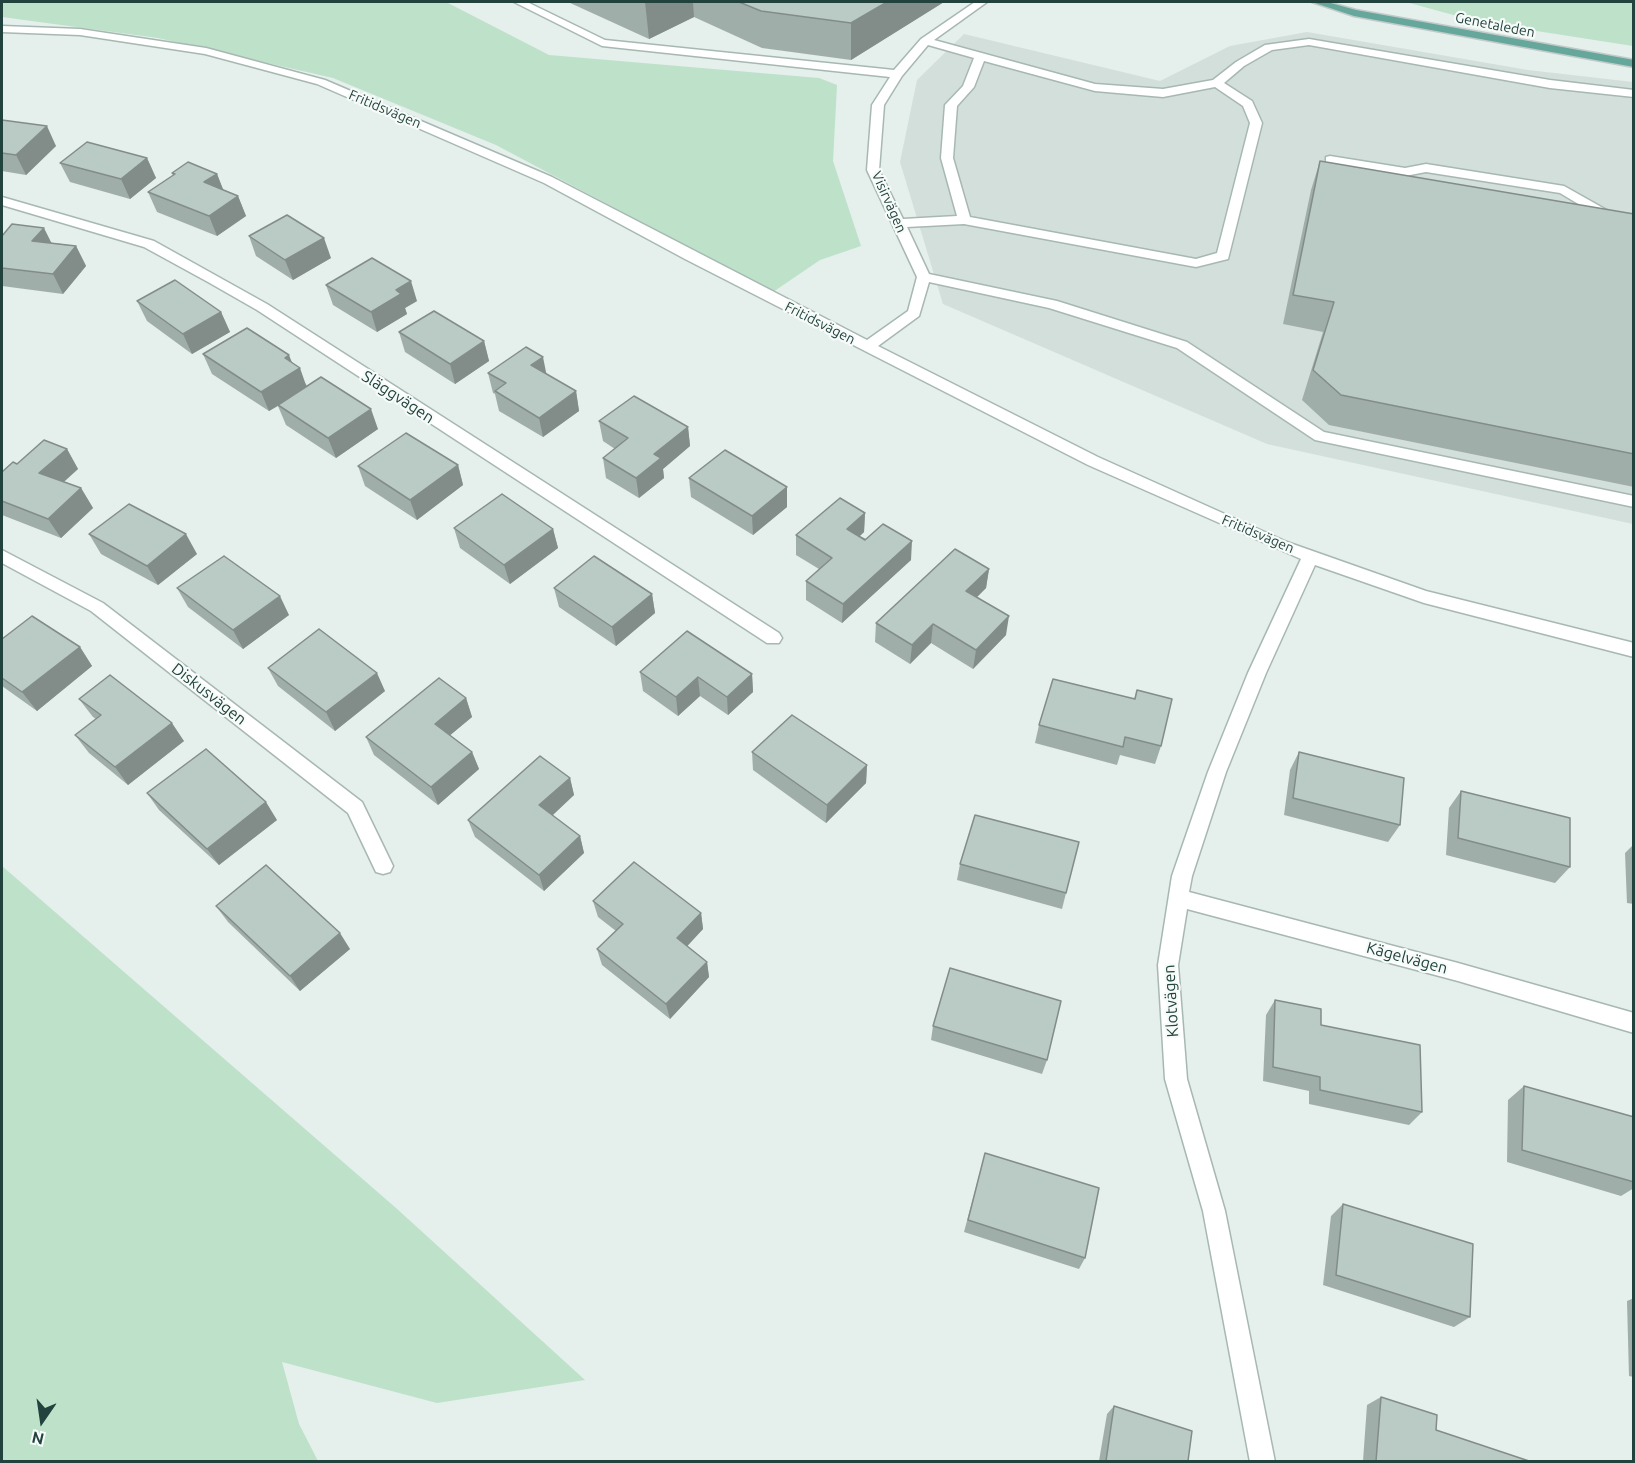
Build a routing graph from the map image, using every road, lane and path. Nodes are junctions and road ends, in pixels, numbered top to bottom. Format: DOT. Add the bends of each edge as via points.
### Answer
graph roads {
  1 [pos="519,2"];
  2 [pos="982,2"];
  3 [pos="1317,2"];
  4 [pos="2,29"];
  5 [pos="924,41"];
  6 [pos="980,56"];
  7 [pos="1634,64"];
  8 [pos="897,74"];
  9 [pos="1217,83"];
  10 [pos="1634,94"];
  11 [pos="1330,160"];
  12 [pos="2,201"];
  13 [pos="964,220"];
  14 [pos="898,222"];
  15 [pos="1634,223"];
  16 [pos="924,278"];
  17 [pos="867,347"];
  18 [pos="1634,502"];
  19 [pos="2,556"];
  20 [pos="1311,556"];
  21 [pos="773,638"];
  22 [pos="1634,650"];
  23 [pos="383,866"];
  24 [pos="1179,898"];
  25 [pos="1634,1023"];
  26 [pos="1263,1461"];
  1 -- 8 [label="street" via="602,43"];
  2 -- 5 [label="street, Visirvägen"];
  3 -- 7 [label="main road, Genetaleden" via="1354,13"];
  4 -- 17 [label="street, Fritidsvägen" via="80,32 206,51 321,82 548,180"];
  5 -- 6 [label="street"];
  5 -- 8 [label="street, Visirvägen"];
  6 -- 9 [label="street" via="1095,87 1164,93"];
  6 -- 13 [label="street" via="968,87 951,105 947,158"];
  8 -- 14 [label="street, Visirvägen" via="878,105 873,170"];
  9 -- 10 [label="street" via="1269,46 1309,42 1550,84"];
  9 -- 13 [label="street" via="1248,104 1256,123 1222,256 1196,263"];
  11 -- 15 [label="street" via="1405,172 1426,168 1564,190 1615,220"];
  12 -- 21 [label="street, Släggvägen" via="149,244 213,279"];
  13 -- 14 [label="street"];
  14 -- 16 [label="street, Visirvägen"];
  16 -- 17 [label="street" via="914,313"];
  16 -- 18 [label="street" via="1052,304 1182,345 1320,436"];
  17 -- 20 [label="street, Fritidsvägen" via="1093,461"];
  19 -- 23 [label="street, Diskusvägen" via="97,607 355,808"];
  20 -- 22 [label="street, Fritidsvägen" via="1424,597"];
  20 -- 24 [label="street, Klotvägen" via="1216,772 1182,876"];
  24 -- 25 [label="street, Kägelvägen" via="1402,956"];
  24 -- 26 [label="street, Klotvägen" via="1168,965 1176,1079 1214,1211"];
}
